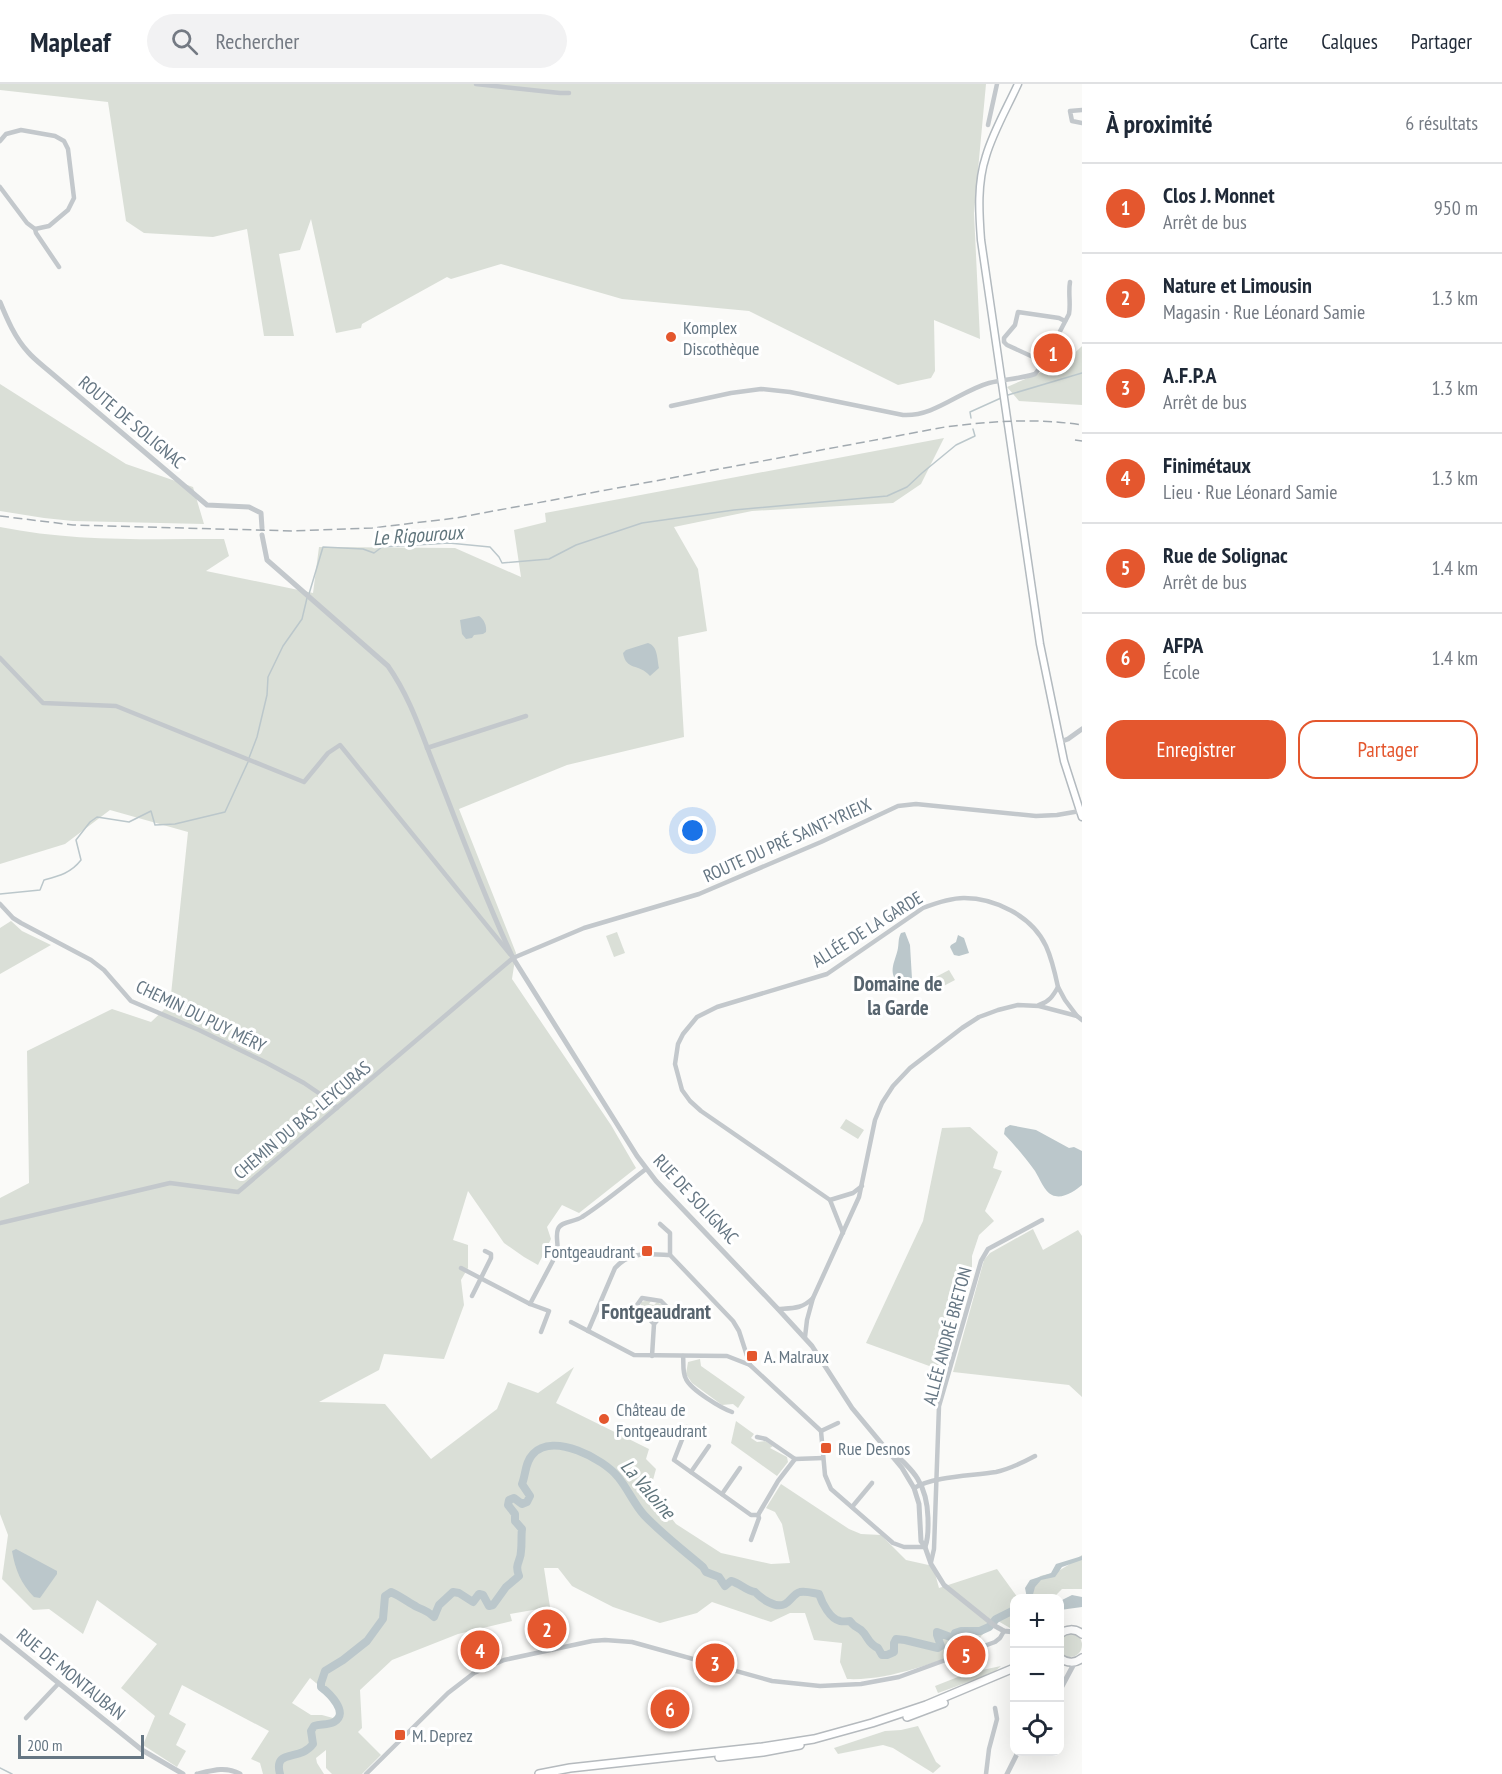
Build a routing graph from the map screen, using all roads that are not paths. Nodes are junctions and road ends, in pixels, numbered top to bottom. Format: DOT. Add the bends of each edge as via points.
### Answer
graph roads {
  1 [pos="476,84"];
  2 [pos="997,84"];
  3 [pos="1018,84"];
  4 [pos="569,93"];
  5 [pos="1082,110"];
  6 [pos="991,115"];
  7 [pos="1000,122"];
  8 [pos="1082,123"];
  9 [pos="988,125"];
  10 [pos="0,141"];
  11 [pos="0,187"];
  12 [pos="36,229"];
  13 [pos="59,267"];
  14 [pos="1070,282"];
  15 [pos="0,302"];
  16 [pos="0,318"];
  17 [pos="7,319"];
  18 [pos="1065,321"];
  19 [pos="1044,362"];
  20 [pos="1002,381"];
  21 [pos="671,406"];
  22 [pos="262,532"];
  23 [pos="0,658"];
  24 [pos="526,716"];
  25 [pos="1082,729"];
  26 [pos="1060,742"];
  27 [pos="427,748"];
  28 [pos="1081,814"];
  29 [pos="0,904"];
  30 [pos="513,958"];
  31 [pos="1058,987"];
  32 [pos="1039,1005"];
  33 [pos="1080,1018"];
  34 [pos="337,1108"];
  35 [pos="646,1169"];
  36 [pos="862,1186"];
  37 [pos="830,1200"];
  38 [pos="1042,1220"];
  39 [pos="0,1223"];
  40 [pos="660,1224"];
  41 [pos="843,1233"];
  42 [pos="485,1251"];
  43 [pos="670,1255"];
  44 [pos="461,1268"];
  45 [pos="482,1278"];
  46 [pos="472,1296"];
  47 [pos="813,1298"];
  48 [pos="530,1304"];
  49 [pos="778,1309"];
  50 [pos="549,1311"];
  51 [pos="556,1314"];
  52 [pos="571,1322"];
  53 [pos="654,1324"];
  54 [pos="588,1331"];
  55 [pos="541,1332"];
  56 [pos="805,1337"];
  57 [pos="652,1356"];
  58 [pos="684,1356"];
  59 [pos="750,1365"];
  60 [pos="732,1412"];
  61 [pos="838,1423"];
  62 [pos="687,1427"];
  63 [pos="821,1431"];
  64 [pos="757,1437"];
  65 [pos="881,1442"];
  66 [pos="709,1446"];
  67 [pos="1035,1456"];
  68 [pos="823,1458"];
  69 [pos="795,1459"];
  70 [pos="740,1468"];
  71 [pos="691,1472"];
  72 [pos="936,1480"];
  73 [pos="921,1483"];
  74 [pos="872,1484"];
  75 [pos="914,1488"];
  76 [pos="722,1494"];
  77 [pos="852,1507"];
  78 [pos="758,1515"];
  79 [pos="751,1540"];
  80 [pos="925,1547"];
  81 [pos="931,1564"];
  82 [pos="1004,1631"];
  83 [pos="1064,1631"];
  84 [pos="1010,1632"];
  85 [pos="1081,1632"];
  86 [pos="0,1636"];
  87 [pos="1064,1659"];
  88 [pos="1080,1660"];
  89 [pos="1064,1664"];
  90 [pos="1010,1670"];
  91 [pos="1010,1674"];
  92 [pos="1066,1680"];
  93 [pos="1064,1683"];
  94 [pos="58,1684"];
  95 [pos="995,1708"];
  96 [pos="26,1718"];
  97 [pos="1016,1756"];
  98 [pos="183,1774"];
  99 [pos="198,1774"];
  100 [pos="240,1774"];
  101 [pos="366,1774"];
  102 [pos="539,1774"];
  103 [pos="559,1774"];
  104 [pos="986,1774"];
  105 [pos="1007,1774"];
  1 -- 4 [label="street"];
  2 -- 6 [label="street"];
  3 -- 7 [label="main road"];
  5 -- 8 [label="street" via="1070,111 1072,122"];
  6 -- 7 [label="street"];
  6 -- 9 [label="street"];
  7 -- 20 [label="main road" via="986,157 979,213"];
  10 -- 12 [label="street" via="6,134 21,130 55,136 68,149 74,198 68,210 49,226"];
  11 -- 12 [label="street"];
  12 -- 13 [label="street"];
  14 -- 18 [label="street" via="1069,314"];
  15 -- 17 [label="street, ROUTE DE SOLIGNAC"];
  16 -- 17 [label="street"];
  17 -- 22 [label="street, ROUTE DE SOLIGNAC" via="27,351 207,505 249,507 261,513"];
  18 -- 19 [label="street"];
  18 -- 19 [label="street" via="1018,312 1004,342"];
  19 -- 20 [label="street" via="1035,375"];
  20 -- 21 [label="street" via="988,383 914,416 761,389"];
  20 -- 26 [label="main road" via="1040,644"];
  22 -- 27 [label="street, RUE DE SOLIGNAC" via="267,560 388,666 411,705"];
  23 -- 30 [label="street" via="43,703 116,706 304,782 328,753 340,745"];
  24 -- 27 [label="street"];
  25 -- 26 [label="street"];
  26 -- 28 [label="main road"];
  27 -- 30 [label="street, RUE DE SOLIGNAC"];
  28 -- 30 [label="street, ROUTE DU PRÉ SAINT-YRIEIX" via="1036,816 916,804 898,806 699,894 584,928"];
  29 -- 34 [label="street, CHEMIN DU PUY MÉRY" via="21,923 91,960 132,1001 265,1062 304,1083"];
  30 -- 34 [label="street, CHEMIN DU BAS-LEYCURAS"];
  30 -- 35 [label="street, RUE DE SOLIGNAC"];
  31 -- 32 [label="street" via="1046,1003"];
  31 -- 33 [label="street, ALLÉE DE LA GARDE"];
  31 -- 37 [label="street, ALLÉE DE LA GARDE" via="1045,944 1027,922 997,904 963,898 923,908 826,974 717,1007 697,1017 678,1044 675,1064 682,1090 701,1111"];
  32 -- 33 [label="street, ALLÉE DE LA GARDE"];
  32 -- 36 [label="street, ALLÉE DE LA GARDE" via="1018,1005 979,1017 910,1068 893,1086 875,1120"];
  34 -- 39 [label="street, CHEMIN DU BAS-LEYCURAS" via="238,1192 170,1183"];
  35 -- 48 [label="street" via="580,1219 561,1225 557,1231 557,1252"];
  35 -- 49 [label="street, RUE DE SOLIGNAC"];
  36 -- 37 [label="street"];
  36 -- 41 [label="street, ALLÉE DE LA GARDE"];
  37 -- 41 [label="street"];
  38 -- 72 [label="street, ALLÉE ANDRÉ BRETON" via="988,1249 981,1262 939,1406"];
  40 -- 43 [label="street" via="670,1233"];
  41 -- 47 [label="street, ALLÉE DE LA GARDE"];
  42 -- 45 [label="street" via="491,1258"];
  43 -- 54 [label="street" via="636,1254 618,1264"];
  43 -- 59 [label="street" via="739,1330"];
  44 -- 45 [label="street"];
  45 -- 46 [label="street"];
  45 -- 48 [label="street"];
  47 -- 49 [label="street" via="795,1309"];
  47 -- 56 [label="street, ALLÉE DE LA GARDE"];
  48 -- 50 [label="street"];
  49 -- 56 [label="street, RUE DE SOLIGNAC"];
  50 -- 51 [label="street"];
  50 -- 55 [label="street"];
  52 -- 54 [label="street"];
  53 -- 53 [label="street" via="637,1307 642,1298 661,1301 667,1308"];
  53 -- 57 [label="street"];
  54 -- 57 [label="street" via="634,1355"];
  56 -- 65 [label="street, RUE DE SOLIGNAC" via="852,1408"];
  57 -- 58 [label="street"];
  58 -- 59 [label="street" via="727,1356"];
  58 -- 60 [label="street" via="689,1384"];
  59 -- 63 [label="street"];
  61 -- 63 [label="street"];
  62 -- 71 [label="street" via="674,1460"];
  63 -- 68 [label="street"];
  64 -- 69 [label="street"];
  65 -- 73 [label="street, RUE DE SOLIGNAC" via="913,1470"];
  65 -- 75 [label="street, RUE DE SOLIGNAC"];
  66 -- 71 [label="street"];
  67 -- 72 [label="street" via="998,1472"];
  68 -- 69 [label="street"];
  68 -- 77 [label="street" via="831,1489"];
  69 -- 78 [label="street"];
  70 -- 76 [label="street"];
  71 -- 76 [label="street"];
  72 -- 73 [label="street"];
  72 -- 81 [label="street, ALLÉE ANDRÉ BRETON"];
  73 -- 75 [label="street"];
  73 -- 80 [label="street, RUE DE SOLIGNAC" via="928,1506"];
  74 -- 77 [label="street"];
  75 -- 80 [label="street, RUE DE SOLIGNAC"];
  76 -- 78 [label="street" via="751,1515"];
  77 -- 80 [label="street" via="893,1543"];
  78 -- 79 [label="street"];
  80 -- 81 [label="street, RUE DE SOLIGNAC"];
  81 -- 82 [label="street, RUE DE SOLIGNAC" via="944,1585"];
  82 -- 84 [label="street"];
  82 -- 101 [label="street" via="995,1642 899,1677 844,1685 772,1681 632,1642 605,1640 504,1660 466,1678"];
  83 -- 85 [label="main road"];
  86 -- 94 [label="street, RUE DE MONTAUBAN"];
  87 -- 88 [label="main road"];
  88 -- 92 [label="street"];
  89 -- 92 [label="street"];
  90 -- 102 [label="main road" via="927,1705 814,1739"];
  91 -- 103 [label="main road" via="927,1710 815,1743"];
  92 -- 93 [label="street"];
  94 -- 96 [label="street"];
  94 -- 98 [label="street, RUE DE MONTAUBAN" via="142,1750"];
  95 -- 104 [label="street" via="998,1719"];
  97 -- 105 [label="street"];
  99 -- 100 [label="street" via="224,1768"];
}
